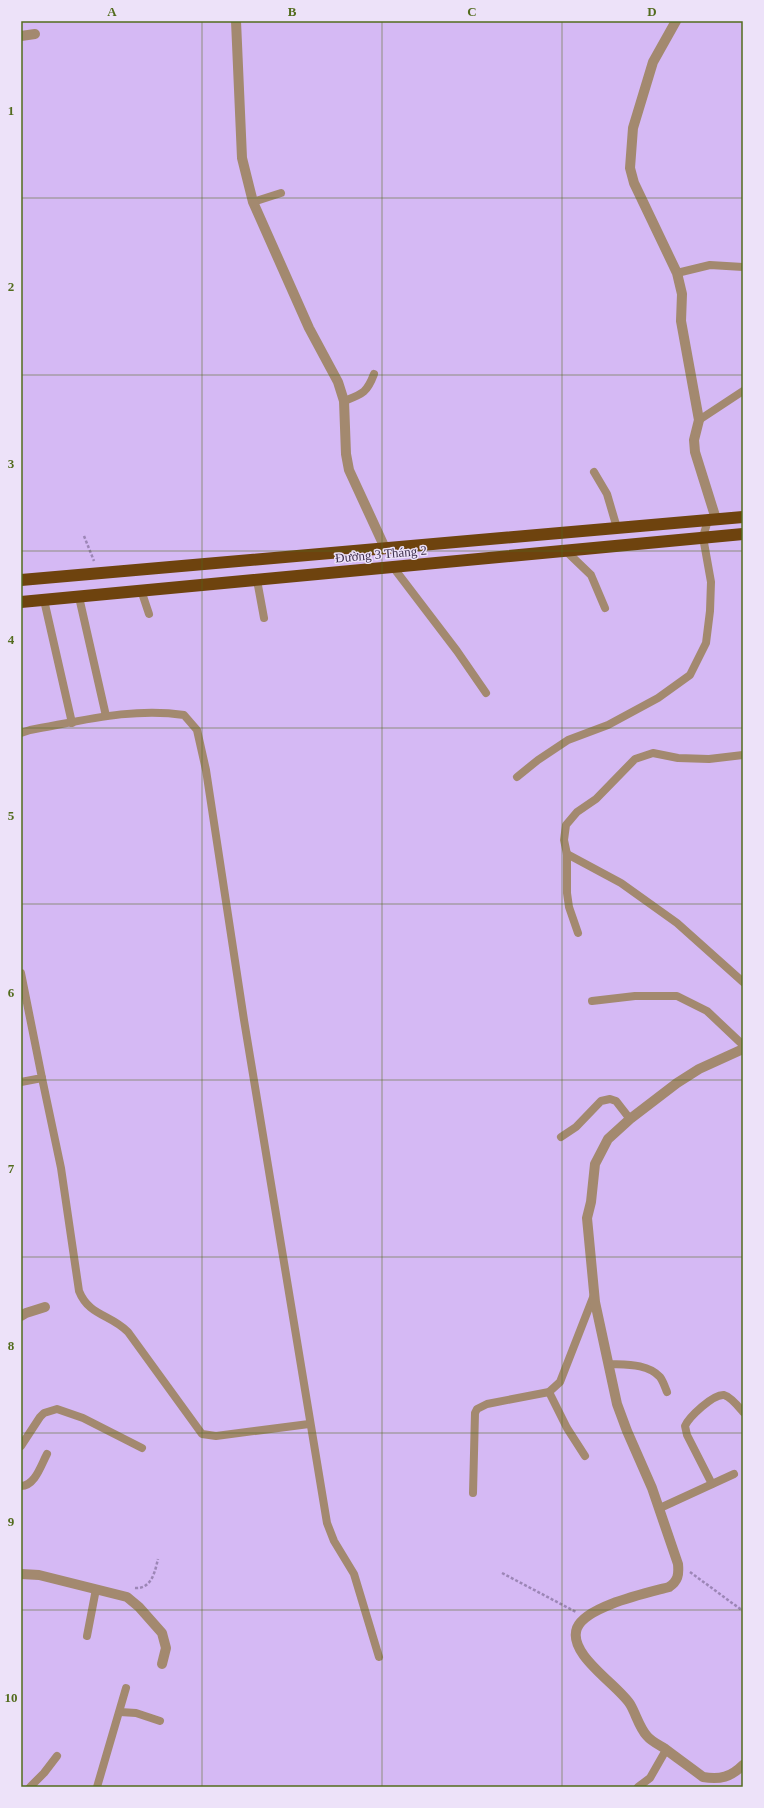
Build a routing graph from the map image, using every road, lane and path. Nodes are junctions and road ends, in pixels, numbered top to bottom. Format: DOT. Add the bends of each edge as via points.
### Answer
graph roads {
  1 [pos="236,21"];
  2 [pos="676,21"];
  3 [pos="35,34"];
  4 [pos="21,36"];
  5 [pos="281,193"];
  6 [pos="253,202"];
  7 [pos="743,267"];
  8 [pos="677,273"];
  9 [pos="374,374"];
  10 [pos="743,391"];
  11 [pos="344,401"];
  12 [pos="699,420"];
  13 [pos="594,472"];
  14 [pos="743,517"];
  15 [pos="712,519"];
  16 [pos="617,528"];
  17 [pos="743,534"];
  18 [pos="84,536"];
  19 [pos="703,537"];
  20 [pos="385,548"];
  21 [pos="566,551"];
  22 [pos="393,567"];
  23 [pos="99,573"];
  24 [pos="21,580"];
  25 [pos="257,580"];
  26 [pos="141,590"];
  27 [pos="79,597"];
  28 [pos="44,600"];
  29 [pos="21,602"];
  30 [pos="605,608"];
  31 [pos="149,614"];
  32 [pos="264,618"];
  33 [pos="486,693"];
  34 [pos="106,716"];
  35 [pos="72,723"];
  36 [pos="21,733"];
  37 [pos="743,755"];
  38 [pos="517,777"];
  39 [pos="567,854"];
  40 [pos="578,933"];
  41 [pos="21,973"];
  42 [pos="743,982"];
  43 [pos="23,998"];
  44 [pos="592,1001"];
  45 [pos="743,1045"];
  46 [pos="743,1049"];
  47 [pos="42,1078"];
  48 [pos="21,1082"];
  49 [pos="630,1119"];
  50 [pos="561,1137"];
  51 [pos="594,1295"];
  52 [pos="45,1307"];
  53 [pos="21,1316"];
  54 [pos="608,1364"];
  55 [pos="549,1392"];
  56 [pos="667,1392"];
  57 [pos="743,1412"];
  58 [pos="309,1424"];
  59 [pos="21,1446"];
  60 [pos="142,1448"];
  61 [pos="47,1454"];
  62 [pos="585,1456"];
  63 [pos="734,1474"];
  64 [pos="712,1484"];
  65 [pos="21,1486"];
  66 [pos="473,1493"];
  67 [pos="660,1508"];
  68 [pos="158,1559"];
  69 [pos="678,1564"];
  70 [pos="502,1573"];
  71 [pos="21,1574"];
  72 [pos="130,1588"];
  73 [pos="96,1589"];
  74 [pos="743,1611"];
  75 [pos="585,1617"];
  76 [pos="87,1636"];
  77 [pos="379,1657"];
  78 [pos="162,1664"];
  79 [pos="126,1688"];
  80 [pos="120,1712"];
  81 [pos="160,1721"];
  82 [pos="666,1750"];
  83 [pos="57,1756"];
  84 [pos="743,1766"];
  85 [pos="30,1787"];
  86 [pos="97,1787"];
  87 [pos="638,1787"];
  1 -- 6 [label="street" via="242,158"];
  2 -- 8 [label="street" via="653,62 633,128 630,168 634,183"];
  3 -- 4 [label="street"];
  5 -- 6 [label="lane"];
  6 -- 11 [label="street" via="310,328 338,382"];
  7 -- 8 [label="lane" via="710,265"];
  8 -- 12 [label="street" via="682,294 682,321"];
  9 -- 11 [label="lane" via="364,394"];
  10 -- 12 [label="lane"];
  11 -- 20 [label="street" via="349,470"];
  12 -- 15 [label="street" via="694,440 695,452"];
  13 -- 16 [label="lane" via="607,494"];
  14 -- 15 [label="highway, Đường 3 Tháng 2"];
  15 -- 16 [label="highway, Đường 3 Tháng 2"];
  15 -- 19 [label="lane"];
  16 -- 20 [label="highway, Đường 3 Tháng 2"];
  17 -- 19 [label="highway, Đường 3 Tháng 2"];
  18 -- 23 [label="path"];
  19 -- 21 [label="highway, Đường 3 Tháng 2"];
  19 -- 38 [label="lane" via="711,582 710,611 706,643 690,675 658,698 608,725 568,740"];
  20 -- 23 [label="highway, Đường 3 Tháng 2"];
  21 -- 22 [label="highway, Đường 3 Tháng 2"];
  21 -- 30 [label="lane" via="591,575"];
  22 -- 25 [label="highway, Đường 3 Tháng 2"];
  22 -- 33 [label="lane"];
  23 -- 24 [label="highway, Đường 3 Tháng 2"];
  25 -- 26 [label="highway, Đường 3 Tháng 2"];
  25 -- 32 [label="lane"];
  26 -- 27 [label="highway, Đường 3 Tháng 2"];
  26 -- 31 [label="lane"];
  27 -- 28 [label="highway, Đường 3 Tháng 2"];
  27 -- 34 [label="lane"];
  28 -- 29 [label="highway, Đường 3 Tháng 2"];
  28 -- 35 [label="lane"];
  34 -- 35 [label="lane"];
  34 -- 58 [label="lane" via="166,712 184,715 197,730 206,770"];
  35 -- 36 [label="lane"];
  37 -- 39 [label="lane" via="709,759 653,754 635,759 566,825 564,840"];
  39 -- 40 [label="lane" via="567,893"];
  39 -- 42 [label="lane" via="621,883 677,923"];
  41 -- 43 [label="lane"];
  43 -- 47 [label="lane"];
  44 -- 45 [label="lane" via="634,996 677,996 707,1011"];
  46 -- 49 [label="street" via="677,1083"];
  47 -- 48 [label="lane"];
  47 -- 58 [label="lane" via="61,1168 79,1291 84,1302 91,1309 119,1323 128,1332 202,1434 216,1436"];
  49 -- 50 [label="lane" via="616,1101 605,1099 576,1127"];
  49 -- 51 [label="street" via="608,1140 595,1164 587,1218"];
  51 -- 54 [label="street"];
  51 -- 55 [label="lane" via="560,1382"];
  52 -- 53 [label="street"];
  54 -- 56 [label="lane" via="647,1368 660,1378"];
  54 -- 67 [label="street" via="627,1431"];
  55 -- 62 [label="lane"];
  55 -- 66 [label="lane" via="487,1404 477,1409"];
  57 -- 64 [label="lane" via="728,1397 722,1395 714,1397 688,1420 685,1426"];
  58 -- 77 [label="lane" via="326,1523 354,1574"];
  59 -- 60 [label="lane" via="40,1417 57,1409 83,1418"];
  61 -- 65 [label="lane" via="30,1484"];
  63 -- 64 [label="lane"];
  64 -- 67 [label="lane"];
  67 -- 69 [label="street"];
  68 -- 72 [label="path" via="151,1581 138,1589"];
  69 -- 74 [label="path"];
  69 -- 75 [label="street" via="677,1579 669,1587 600,1608"];
  70 -- 75 [label="path"];
  71 -- 73 [label="street" via="39,1575"];
  73 -- 76 [label="lane"];
  73 -- 78 [label="street" via="127,1597 158,1627 166,1648"];
  75 -- 82 [label="street" via="576,1634 577,1643 586,1658 630,1704 647,1736"];
  79 -- 80 [label="lane"];
  80 -- 81 [label="lane" via="136,1713"];
  80 -- 86 [label="lane"];
  82 -- 84 [label="street" via="703,1777 714,1779 730,1775"];
  82 -- 87 [label="lane" via="653,1775"];
  83 -- 85 [label="lane"];
}
